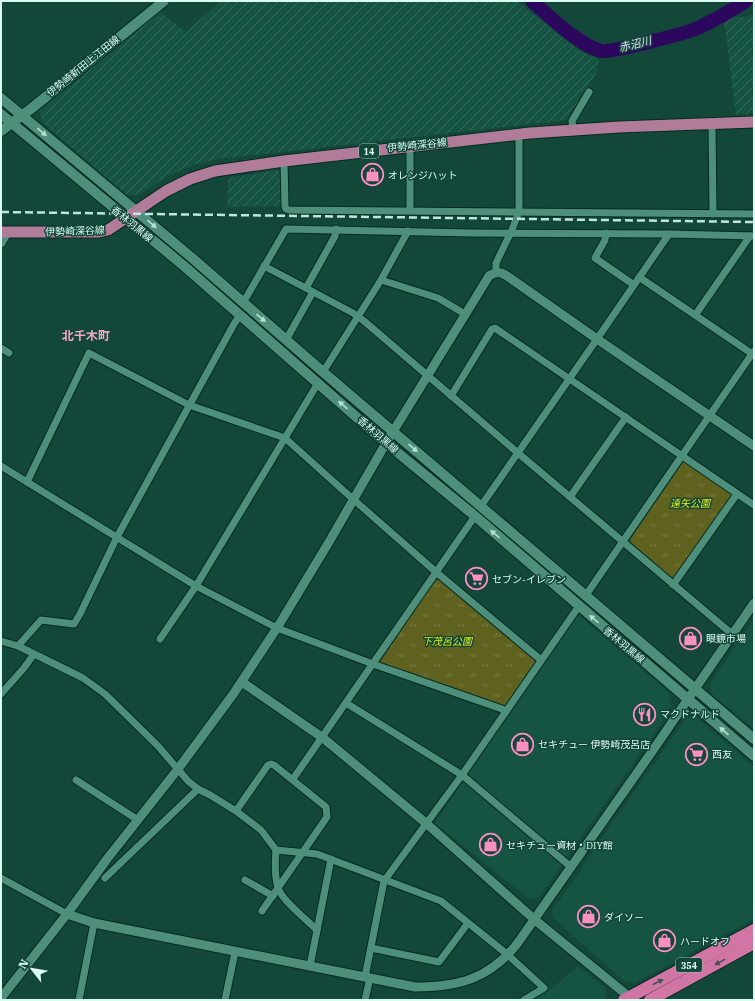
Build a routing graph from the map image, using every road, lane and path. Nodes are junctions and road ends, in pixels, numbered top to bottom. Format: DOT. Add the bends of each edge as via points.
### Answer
graph roads {
  1 [pos="164,1"];
  2 [pos="590,92"];
  3 [pos="1,98"];
  4 [pos="1,114"];
  5 [pos="22,115"];
  6 [pos="754,122"];
  7 [pos="11,123"];
  8 [pos="712,124"];
  9 [pos="572,130"];
  10 [pos="1,131"];
  11 [pos="520,134"];
  12 [pos="410,146"];
  13 [pos="284,161"];
  14 [pos="410,210"];
  15 [pos="137,211"];
  16 [pos="518,212"];
  17 [pos="713,214"];
  18 [pos="754,214"];
  19 [pos="126,219"];
  20 [pos="336,229"];
  21 [pos="408,231"];
  22 [pos="4,232"];
  23 [pos="511,232"];
  24 [pos="606,233"];
  25 [pos="669,234"];
  26 [pos="752,236"];
  27 [pos="1,243"];
  28 [pos="264,266"];
  29 [pos="496,272"];
  30 [pos="639,277"];
  31 [pos="381,280"];
  32 [pos="634,285"];
  33 [pos="309,290"];
  34 [pos="243,303"];
  35 [pos="465,314"];
  36 [pos="696,314"];
  37 [pos="240,315"];
  38 [pos="358,316"];
  39 [pos="597,339"];
  40 [pos="286,340"];
  41 [pos="1,348"];
  42 [pos="9,353"];
  43 [pos="753,353"];
  44 [pos="323,372"];
  45 [pos="428,376"];
  46 [pos="570,379"];
  47 [pos="318,383"];
  48 [pos="451,396"];
  49 [pos="189,405"];
  50 [pos="710,416"];
  51 [pos="626,417"];
  52 [pos="394,431"];
  53 [pos="285,438"];
  54 [pos="386,443"];
  55 [pos="754,446"];
  56 [pos="518,453"];
  57 [pos="682,455"];
  58 [pos="1,466"];
  59 [pos="27,482"];
  60 [pos="737,494"];
  61 [pos="570,497"];
  62 [pos="353,500"];
  63 [pos="754,505"];
  64 [pos="481,506"];
  65 [pos="475,516"];
  66 [pos="117,537"];
  67 [pos="622,541"];
  68 [pos="436,572"];
  69 [pos="673,585"];
  70 [pos="196,586"];
  71 [pos="586,596"];
  72 [pos="754,603"];
  73 [pos="579,606"];
  74 [pos="277,628"];
  75 [pos="732,634"];
  76 [pos="1,640"];
  77 [pos="160,640"];
  78 [pos="18,646"];
  79 [pos="34,654"];
  80 [pos="541,660"];
  81 [pos="373,664"];
  82 [pos="242,682"];
  83 [pos="695,689"];
  84 [pos="1,694"];
  85 [pos="688,699"];
  86 [pos="346,703"];
  87 [pos="506,712"];
  88 [pos="323,738"];
  89 [pos="754,739"];
  90 [pos="754,756"];
  91 [pos="178,770"];
  92 [pos="462,775"];
  93 [pos="76,780"];
  94 [pos="293,780"];
  95 [pos="198,789"];
  96 [pos="236,811"];
  97 [pos="138,820"];
  98 [pos="427,824"];
  99 [pos="276,850"];
  100 [pos="303,852"];
  101 [pos="331,860"];
  102 [pos="571,867"];
  103 [pos="1,878"];
  104 [pos="105,878"];
  105 [pos="245,880"];
  106 [pos="384,880"];
  107 [pos="278,888"];
  108 [pos="273,896"];
  109 [pos="262,911"];
  110 [pos="67,914"];
  111 [pos="535,920"];
  112 [pos="94,923"];
  113 [pos="468,923"];
  114 [pos="317,930"];
  115 [pos="754,930"];
  116 [pos="754,943"];
  117 [pos="371,948"];
  118 [pos="235,952"];
  119 [pos="508,955"];
  120 [pos="310,966"];
  121 [pos="367,978"];
  122 [pos="1,998"];
  123 [pos="629,999"];
  124 [pos="79,1000"];
  125 [pos="225,1000"];
  126 [pos="365,1000"];
  127 [pos="524,1000"];
  128 [pos="650,1000"];
  1 -- 5 [label="main road, 伊勢崎新田上江田線"];
  2 -- 9 [label="street" via="572,121"];
  3 -- 5 [label="main road, 香林羽黒線"];
  4 -- 7 [label="main road, 香林羽黒線"];
  5 -- 7 [label="main road, 伊勢崎新田上江田線"];
  5 -- 15 [label="main road, 香林羽黒線, one-way"];
  6 -- 8 [label="main road, 伊勢崎深谷線 / 14"];
  7 -- 10 [label="main road, 伊勢崎新田上江田線"];
  7 -- 19 [label="main road, 香林羽黒線"];
  8 -- 9 [label="main road, 伊勢崎深谷線 / 14"];
  8 -- 17 [label="street"];
  9 -- 11 [label="main road, 伊勢崎深谷線 / 14"];
  11 -- 12 [label="main road, 伊勢崎深谷線 / 14"];
  11 -- 16 [label="street"];
  12 -- 13 [label="main road, 伊勢崎深谷線 / 14"];
  12 -- 14 [label="street"];
  13 -- 14 [label="street" via="286,209"];
  13 -- 15 [label="main road, 伊勢崎深谷線 / 14" via="201,175 166,191"];
  14 -- 16 [label="street"];
  15 -- 19 [label="main road, 伊勢崎深谷線 / 14"];
  15 -- 34 [label="main road, 香林羽黒線, one-way"];
  16 -- 17 [label="street"];
  16 -- 23 [label="street"];
  17 -- 18 [label="street"];
  19 -- 22 [label="main road, 伊勢崎深谷線 / 14" via="108,230 98,232"];
  19 -- 37 [label="main road, 香林羽黒線"];
  20 -- 21 [label="street"];
  20 -- 28 [label="street" via="286,229"];
  20 -- 33 [label="street"];
  21 -- 23 [label="street"];
  21 -- 31 [label="street"];
  22 -- 27 [label="street"];
  23 -- 24 [label="street"];
  23 -- 29 [label="street" via="496,263"];
  24 -- 25 [label="street"];
  24 -- 32 [label="street" via="595,258"];
  25 -- 26 [label="street"];
  25 -- 30 [label="street"];
  26 -- 36 [label="street"];
  28 -- 33 [label="street"];
  28 -- 34 [label="street"];
  29 -- 35 [label="street" via="489,276"];
  29 -- 39 [label="street" via="507,276"];
  30 -- 32 [label="street"];
  30 -- 36 [label="street"];
  31 -- 35 [label="street" via="438,298"];
  31 -- 38 [label="street"];
  32 -- 39 [label="street"];
  33 -- 38 [label="street"];
  33 -- 40 [label="street"];
  34 -- 40 [label="main road, 香林羽黒線, one-way"];
  35 -- 45 [label="street"];
  36 -- 43 [label="street"];
  37 -- 47 [label="main road, 香林羽黒線"];
  37 -- 49 [label="street"];
  38 -- 44 [label="street"];
  38 -- 45 [label="street"];
  39 -- 46 [label="street"];
  39 -- 50 [label="street"];
  40 -- 44 [label="main road, 香林羽黒線"];
  41 -- 42 [label="street"];
  43 -- 50 [label="street"];
  44 -- 52 [label="main road, 香林羽黒線"];
  45 -- 48 [label="street"];
  45 -- 52 [label="street"];
  46 -- 48 [label="street" via="495,328"];
  46 -- 51 [label="street"];
  46 -- 56 [label="street"];
  47 -- 53 [label="street"];
  54 -- 47 [label="main road, 香林羽黒線, one-way"];
  48 -- 56 [label="street"];
  49 -- 53 [label="street"];
  49 -- 59 [label="street" via="88,353"];
  49 -- 66 [label="street"];
  50 -- 55 [label="street"];
  50 -- 57 [label="street"];
  51 -- 57 [label="street"];
  51 -- 61 [label="street"];
  52 -- 54 [label="street"];
  52 -- 64 [label="main road, 香林羽黒線, one-way"];
  53 -- 62 [label="street"];
  53 -- 70 [label="street"];
  54 -- 62 [label="street"];
  54 -- 65 [label="main road, 香林羽黒線"];
  56 -- 61 [label="street"];
  56 -- 64 [label="street"];
  57 -- 60 [label="street"];
  57 -- 67 [label="street"];
  58 -- 59 [label="street"];
  59 -- 66 [label="street"];
  60 -- 63 [label="street"];
  60 -- 69 [label="street"];
  61 -- 67 [label="street"];
  62 -- 68 [label="street"];
  62 -- 74 [label="street"];
  64 -- 71 [label="main road, 香林羽黒線"];
  65 -- 68 [label="street"];
  73 -- 65 [label="main road, 香林羽黒線, one-way"];
  66 -- 70 [label="street"];
  66 -- 78 [label="street" via="74,624 41,620"];
  67 -- 69 [label="street"];
  67 -- 71 [label="street"];
  68 -- 80 [label="street"];
  68 -- 81 [label="street"];
  69 -- 75 [label="street"];
  70 -- 74 [label="street"];
  70 -- 77 [label="street"];
  71 -- 83 [label="main road, 香林羽黒線"];
  72 -- 75 [label="street"];
  73 -- 80 [label="street"];
  85 -- 73 [label="main road, 香林羽黒線, one-way"];
  74 -- 81 [label="street"];
  74 -- 82 [label="street"];
  75 -- 83 [label="street"];
  76 -- 78 [label="street"];
  78 -- 79 [label="street"];
  79 -- 84 [label="street"];
  79 -- 91 [label="street" via="83,678 105,694 158,746"];
  80 -- 87 [label="street"];
  81 -- 86 [label="street"];
  81 -- 87 [label="street"];
  82 -- 88 [label="street"];
  82 -- 91 [label="street"];
  83 -- 85 [label="street"];
  83 -- 89 [label="main road, 香林羽黒線"];
  90 -- 85 [label="main road, 香林羽黒線, one-way"];
  85 -- 102 [label="street"];
  86 -- 88 [label="street"];
  86 -- 92 [label="street"];
  87 -- 92 [label="street"];
  88 -- 94 [label="street"];
  88 -- 98 [label="street"];
  91 -- 95 [label="street"];
  91 -- 97 [label="street"];
  92 -- 98 [label="street"];
  92 -- 102 [label="street"];
  93 -- 97 [label="street"];
  94 -- 96 [label="street" via="271,764 268,765"];
  94 -- 100 [label="street" via="326,807 327,812 327,817"];
  95 -- 96 [label="street"];
  95 -- 104 [label="street"];
  96 -- 99 [label="street" via="261,830"];
  97 -- 110 [label="street"];
  98 -- 106 [label="street"];
  98 -- 111 [label="street"];
  99 -- 100 [label="street"];
  99 -- 107 [label="street"];
  100 -- 101 [label="street"];
  100 -- 107 [label="street"];
  101 -- 106 [label="street"];
  101 -- 114 [label="street"];
  102 -- 111 [label="street"];
  103 -- 110 [label="street"];
  105 -- 108 [label="street"];
  106 -- 113 [label="street" via="441,901"];
  106 -- 117 [label="street"];
  107 -- 108 [label="street"];
  107 -- 114 [label="street" via="288,902"];
  108 -- 109 [label="street"];
  110 -- 112 [label="street"];
  110 -- 122 [label="street"];
  111 -- 119 [label="street"];
  111 -- 123 [label="street"];
  112 -- 118 [label="street"];
  112 -- 124 [label="street"];
  113 -- 117 [label="street" via="439,962"];
  113 -- 119 [label="street"];
  114 -- 120 [label="street"];
  123 -- 115 [label="highway, 354, one-way"];
  116 -- 128 [label="highway, 354, one-way"];
  117 -- 121 [label="street"];
  118 -- 120 [label="street"];
  118 -- 125 [label="street"];
  119 -- 121 [label="street" via="495,967 476,977 448,985 415,987"];
  119 -- 127 [label="street" via="544,988"];
  120 -- 121 [label="street"];
  121 -- 126 [label="street"];
}
